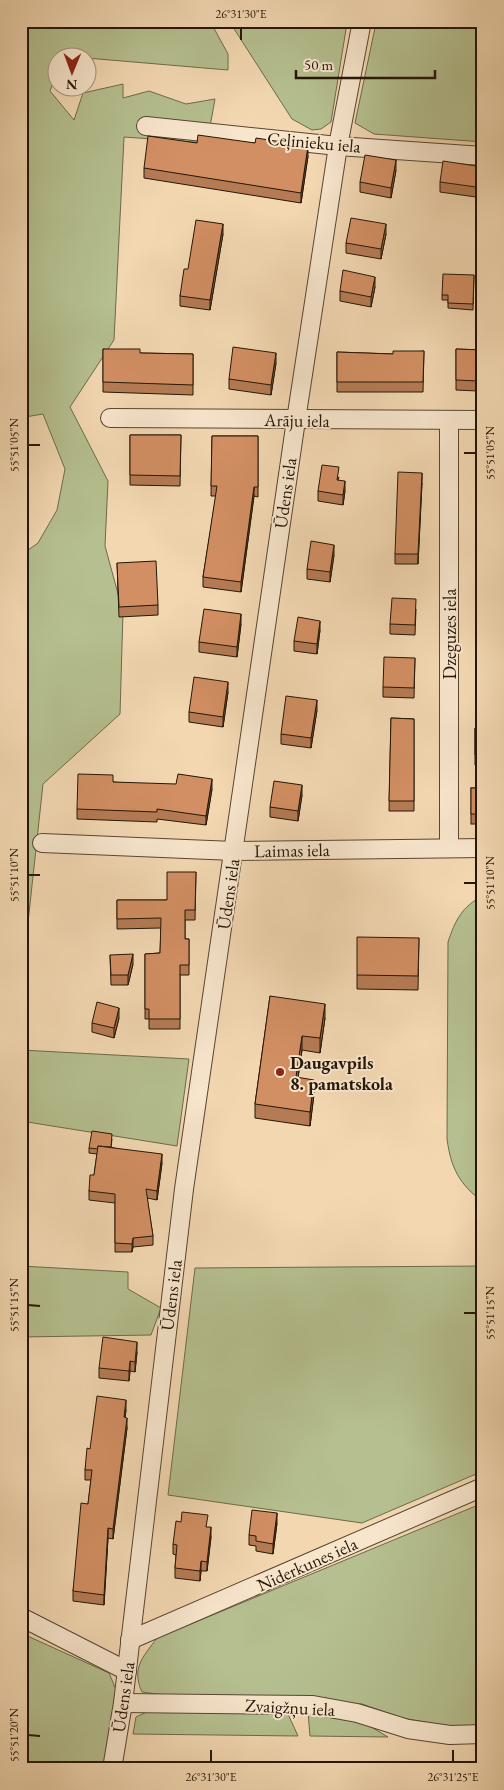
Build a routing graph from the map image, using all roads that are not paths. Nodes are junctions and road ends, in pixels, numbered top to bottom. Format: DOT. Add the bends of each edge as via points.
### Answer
graph roads {
  1 [pos="362,21"];
  2 [pos="146,126"];
  3 [pos="338,146"];
  4 [pos="483,156"];
  5 [pos="110,418"];
  6 [pos="296,420"];
  7 [pos="483,420"];
  8 [pos="449,422"];
  9 [pos="42,843"];
  10 [pos="449,847"];
  11 [pos="483,848"];
  12 [pos="234,851"];
  13 [pos="483,1487"];
  14 [pos="21,1617"];
  15 [pos="130,1640"];
  16 [pos="127,1671"];
  17 [pos="123,1703"];
  18 [pos="483,1734"];
  19 [pos="112,1769"];
  1 -- 3 [label="street, Ūdens iela"];
  2 -- 3 [label="street, Ceļinieku iela"];
  3 -- 4 [label="street, Ceļinieku iela"];
  3 -- 6 [label="street, Ūdens iela"];
  5 -- 6 [label="street, Arāju iela"];
  6 -- 8 [label="street, Arāju iela"];
  6 -- 12 [label="street, Ūdens iela"];
  7 -- 8 [label="street, Arāju iela"];
  8 -- 10 [label="street, Dzeguzes iela"];
  9 -- 12 [label="street, Laimas iela"];
  10 -- 11 [label="street, Laimas iela"];
  10 -- 12 [label="street, Laimas iela"];
  12 -- 15 [label="street, Ūdens iela" via="184,1189"];
  13 -- 15 [label="street, Niderkunes iela"];
  14 -- 16 [label="street"];
  15 -- 16 [label="street, Ūdens iela"];
  16 -- 17 [label="street, Ūdens iela"];
  17 -- 18 [label="street, Zvaigžņu iela" via="313,1705 357,1713 408,1729 450,1735"];
  17 -- 19 [label="street, Ūdens iela"];
}
